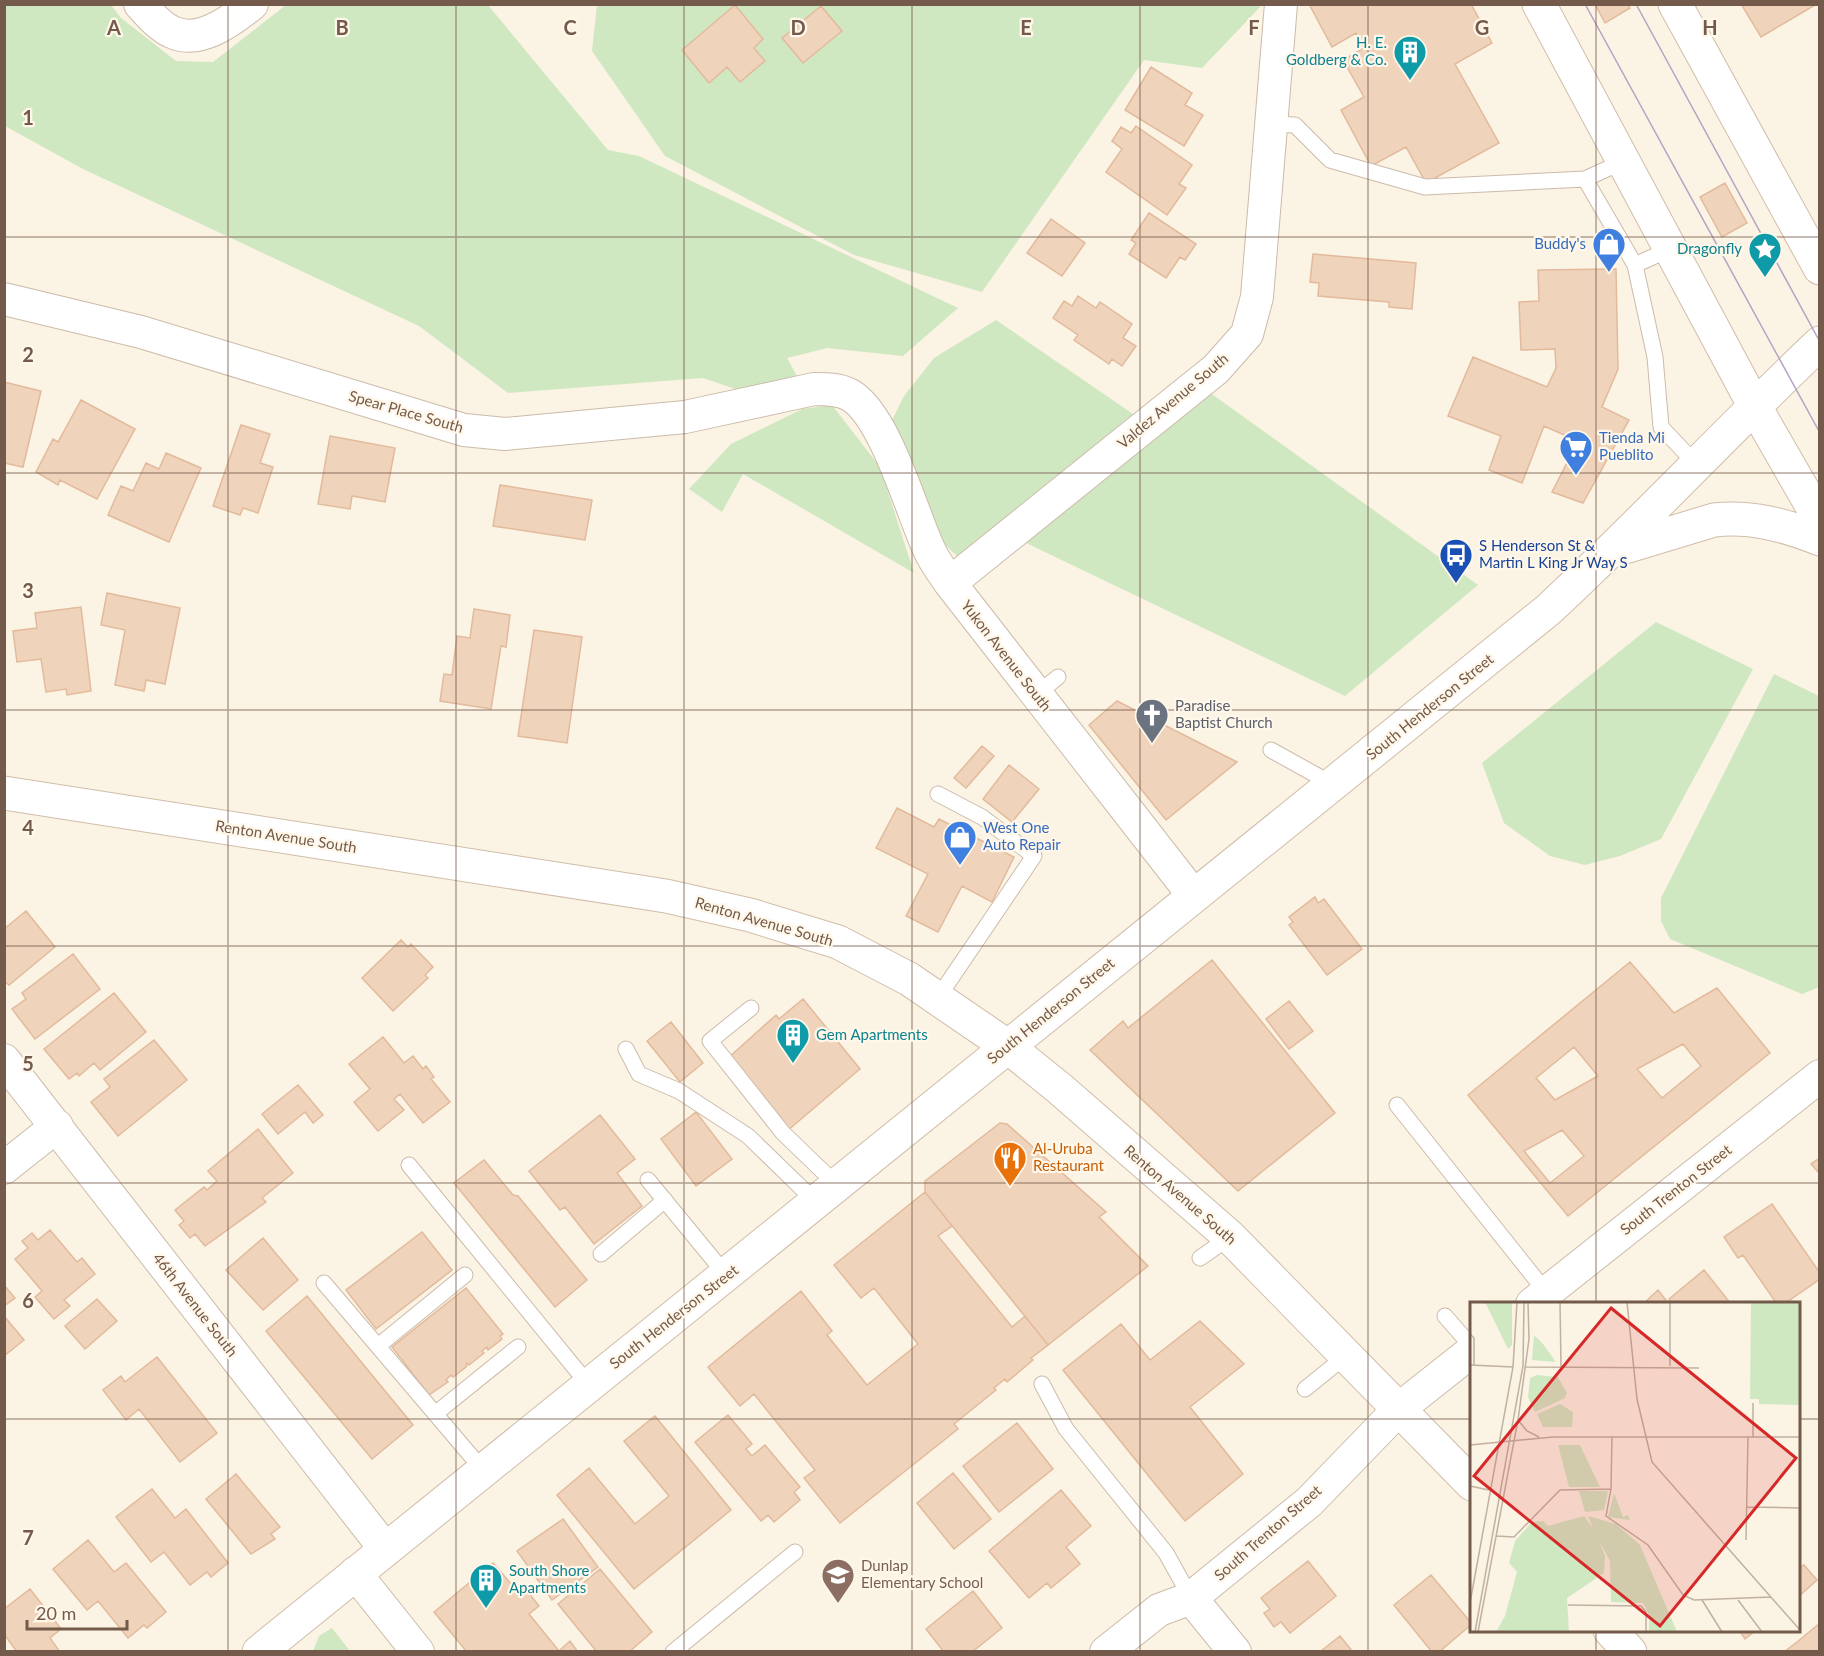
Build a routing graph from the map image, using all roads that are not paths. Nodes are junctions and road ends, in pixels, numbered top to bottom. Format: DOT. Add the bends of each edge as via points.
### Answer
graph roads {
  1 [pos="140,4"];
  2 [pos="252,4"];
  3 [pos="1281,4"];
  4 [pos="1539,4"];
  5 [pos="1675,4"];
  6 [pos="1271,124"];
  7 [pos="1622,162"];
  8 [pos="1584,178"];
  9 [pos="1670,249"];
  10 [pos="1635,265"];
  11 [pos="1820,268"];
  12 [pos="4,299"];
  13 [pos="1820,343"];
  14 [pos="851,395"];
  15 [pos="1754,405"];
  16 [pos="1696,464"];
  17 [pos="1820,520"];
  18 [pos="1820,539"];
  19 [pos="1613,550"];
  20 [pos="950,583"];
  21 [pos="1271,750"];
  22 [pos="1334,785"];
  23 [pos="4,793"];
  24 [pos="938,794"];
  25 [pos="1194,897"];
  26 [pos="937,999"];
  27 [pos="751,1008"];
  28 [pos="1007,1046"];
  29 [pos="626,1049"];
  30 [pos="4,1060"];
  31 [pos="1820,1076"];
  32 [pos="1397,1105"];
  33 [pos="57,1126"];
  34 [pos="409,1165"];
  35 [pos="4,1168"];
  36 [pos="648,1180"];
  37 [pos="828,1194"];
  38 [pos="665,1200"];
  39 [pos="1230,1237"];
  40 [pos="601,1254"];
  41 [pos="1200,1257"];
  42 [pos="465,1275"];
  43 [pos="726,1275"];
  44 [pos="324,1283"];
  45 [pos="1539,1298"];
  46 [pos="1445,1316"];
  47 [pos="378,1346"];
  48 [pos="518,1347"];
  49 [pos="1470,1347"];
  50 [pos="1470,1351"];
  51 [pos="1347,1355"];
  52 [pos="588,1384"];
  53 [pos="1042,1384"];
  54 [pos="1305,1389"];
  55 [pos="1400,1408"];
  56 [pos="435,1414"];
  57 [pos="483,1470"];
  58 [pos="1470,1482"];
  59 [pos="386,1550"];
  60 [pos="795,1552"];
  61 [pos="355,1573"];
  62 [pos="1191,1598"];
  63 [pos="1612,1632"];
  64 [pos="259,1652"];
  65 [pos="418,1652"];
  66 [pos="673,1652"];
  67 [pos="1106,1652"];
  68 [pos="1235,1652"];
  69 [pos="1630,1652"];
  1 -- 2 [label="street" via="171,32 187,37 209,32"];
  3 -- 6 [label="street, Valdez Avenue South"];
  4 -- 7 [label="main road"];
  5 -- 11 [label="main road"];
  6 -- 8 [label="lane" via="1295,125 1330,160 1425,187"];
  6 -- 20 [label="street, Valdez Avenue South" via="1257,297 1247,334 1216,369"];
  7 -- 8 [label="lane"];
  7 -- 9 [label="main road"];
  8 -- 10 [label="lane"];
  9 -- 10 [label="lane"];
  9 -- 15 [label="main road"];
  10 -- 16 [label="lane" via="1655,357 1661,427"];
  12 -- 14 [label="street, Spear Place South" via="141,332 464,430 505,434 685,417 814,388"];
  13 -- 15 [label="main road, South Henderson Street"];
  14 -- 20 [label="street, Yukon Avenue South" via="884,437 929,550"];
  15 -- 16 [label="main road, South Henderson Street"];
  15 -- 17 [label="main road"];
  16 -- 19 [label="main road, South Henderson Street"];
  18 -- 19 [label="main road" via="1764,521 1730,519 1714,520"];
  19 -- 22 [label="main road, South Henderson Street" via="1548,610"];
  20 -- 25 [label="street, Yukon Avenue South" via="1047,686"];
  21 -- 22 [label="lane"];
  22 -- 25 [label="main road, South Henderson Street"];
  23 -- 26 [label="main road, Renton Avenue South" via="666,896 750,915 838,942"];
  24 -- 26 [label="lane" via="982,817 1035,856"];
  25 -- 28 [label="main road, South Henderson Street"];
  26 -- 28 [label="main road, Renton Avenue South"];
  27 -- 37 [label="lane" via="710,1041"];
  28 -- 37 [label="main road, South Henderson Street"];
  28 -- 39 [label="main road, Renton Avenue South"];
  29 -- 37 [label="lane" via="639,1074 679,1091"];
  30 -- 33 [label="street, 46th Avenue South"];
  31 -- 45 [label="street, South Trenton Street"];
  32 -- 45 [label="lane"];
  33 -- 35 [label="street"];
  33 -- 59 [label="street, 46th Avenue South"];
  34 -- 52 [label="lane"];
  36 -- 38 [label="lane"];
  37 -- 43 [label="main road, South Henderson Street"];
  38 -- 40 [label="lane"];
  38 -- 43 [label="lane"];
  39 -- 41 [label="lane"];
  39 -- 51 [label="main road, Renton Avenue South"];
  42 -- 47 [label="lane"];
  43 -- 52 [label="main road, South Henderson Street"];
  44 -- 47 [label="lane"];
  46 -- 49 [label="lane"];
  47 -- 56 [label="lane"];
  48 -- 56 [label="lane"];
  50 -- 55 [label="street, South Trenton Street"];
  51 -- 54 [label="lane"];
  51 -- 55 [label="main road, Renton Avenue South"];
  52 -- 57 [label="main road, South Henderson Street"];
  53 -- 62 [label="lane" via="1066,1429 1166,1553"];
  55 -- 58 [label="main road, Renton Avenue South"];
  55 -- 62 [label="street, South Trenton Street" via="1309,1502"];
  56 -- 57 [label="lane"];
  57 -- 59 [label="main road, South Henderson Street"];
  59 -- 61 [label="main road, South Henderson Street"];
  60 -- 66 [label="lane"];
  61 -- 64 [label="main road, South Henderson Street"];
  61 -- 65 [label="street"];
  62 -- 67 [label="street, South Trenton Street" via="1159,1610"];
  62 -- 68 [label="street"];
  63 -- 69 [label="main road"];
}
